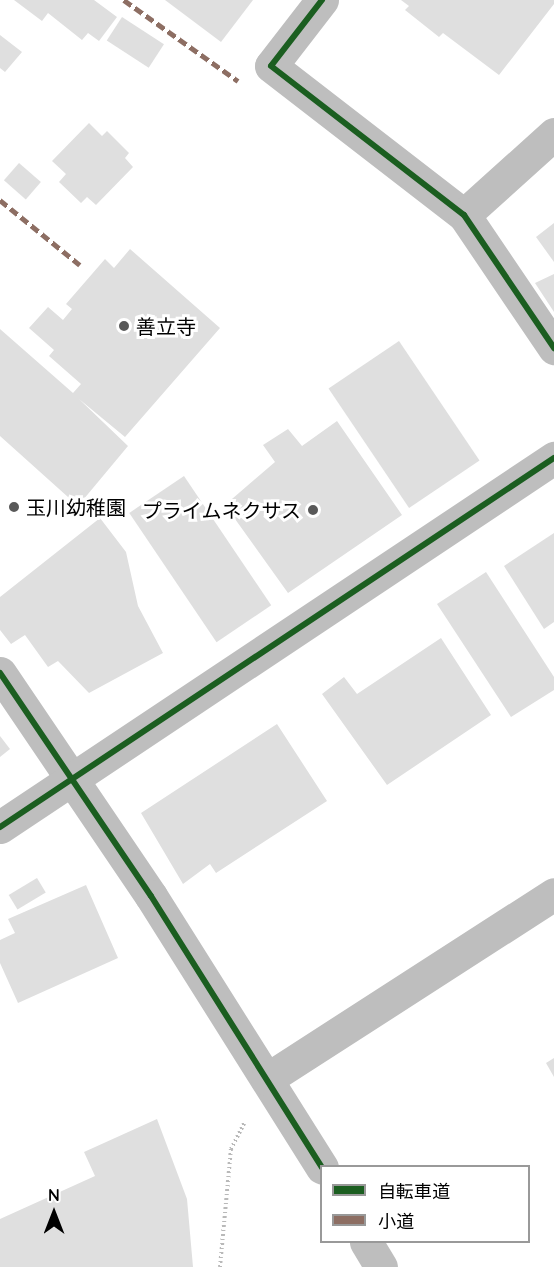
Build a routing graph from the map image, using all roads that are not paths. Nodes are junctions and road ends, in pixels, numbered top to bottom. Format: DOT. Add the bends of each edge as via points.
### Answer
graph roads {
  1 [pos="322,0"];
  2 [pos="554,134"];
  3 [pos="464,215"];
  4 [pos="554,348"];
  5 [pos="554,458"];
  6 [pos="0,673"];
  7 [pos="71,779"];
  8 [pos="0,827"];
  9 [pos="554,894"];
  10 [pos="267,1079"];
  11 [pos="320,1166"];
  12 [pos="367,1243"];
  13 [pos="381,1267"];
  1 -- 3 [label="street" via="271,66"];
  2 -- 3 [label="street"];
  3 -- 4 [label="street"];
  5 -- 7 [label="street"];
  6 -- 7 [label="street"];
  7 -- 8 [label="street"];
  7 -- 10 [label="street"];
  9 -- 10 [label="street"];
  10 -- 11 [label="street"];
  12 -- 13 [label="street"];
}
